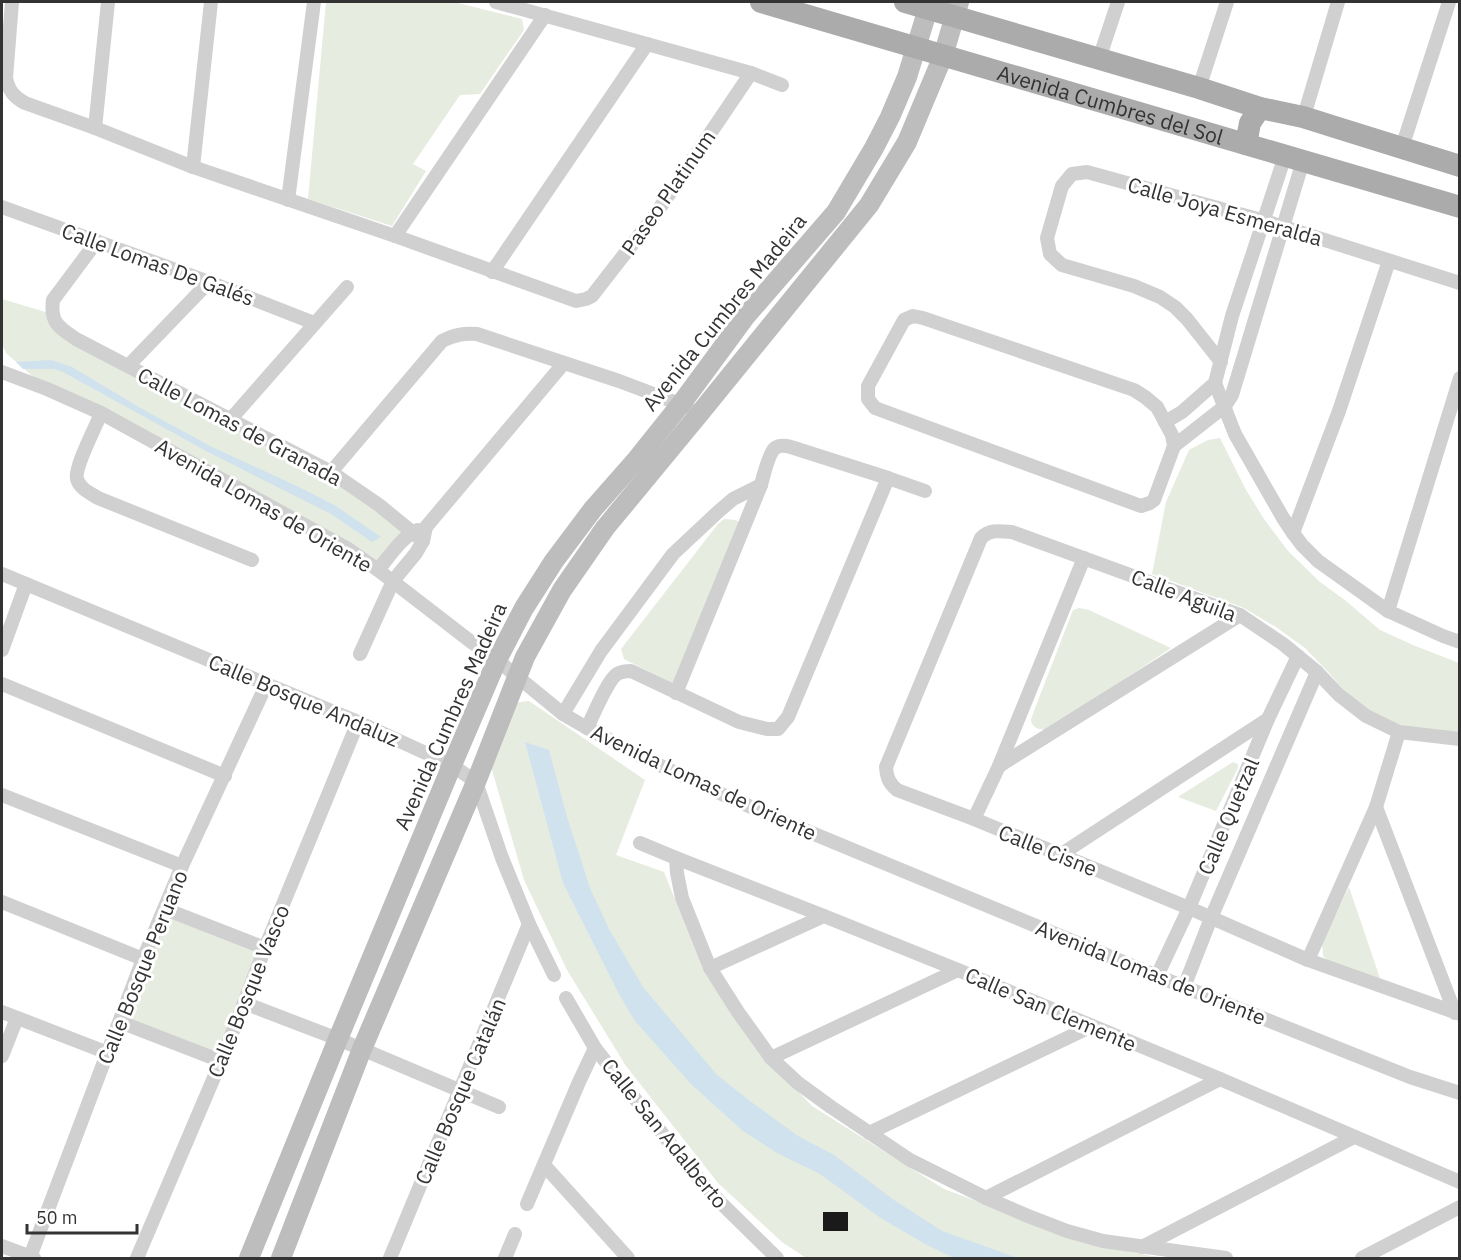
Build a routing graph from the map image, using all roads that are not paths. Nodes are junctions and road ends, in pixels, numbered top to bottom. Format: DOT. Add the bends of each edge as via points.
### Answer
graph roads {
  1 [pos="12,2"];
  2 [pos="108,2"];
  3 [pos="211,2"];
  4 [pos="314,2"];
  5 [pos="496,2"];
  6 [pos="761,2"];
  7 [pos="904,2"];
  8 [pos="1118,2"];
  9 [pos="1227,2"];
  10 [pos="1338,2"];
  11 [pos="1449,2"];
  12 [pos="929,5"];
  13 [pos="957,9"];
  14 [pos="545,15"];
  15 [pos="647,44"];
  16 [pos="916,48"];
  17 [pos="943,56"];
  18 [pos="1100,58"];
  19 [pos="752,73"];
  20 [pos="782,85"];
  21 [pos="1199,88"];
  22 [pos="1260,108"];
  23 [pos="1303,117"];
  24 [pos="95,128"];
  25 [pos="1246,144"];
  26 [pos="1400,148"];
  27 [pos="1294,158"];
  28 [pos="1460,166"];
  29 [pos="193,167"];
  30 [pos="288,200"];
  31 [pos="2,207"];
  32 [pos="1460,207"];
  33 [pos="1265,221"];
  34 [pos="1283,227"];
  35 [pos="395,236"];
  36 [pos="98,241"];
  37 [pos="1389,261"];
  38 [pos="492,272"];
  39 [pos="209,282"];
  40 [pos="1460,283"];
  41 [pos="347,287"];
  42 [pos="314,323"];
  43 [pos="1221,362"];
  44 [pos="564,363"];
  45 [pos="128,366"];
  46 [pos="2,372"];
  47 [pos="1460,378"];
  48 [pos="1215,383"];
  49 [pos="681,404"];
  50 [pos="1225,406"];
  51 [pos="101,413"];
  52 [pos="700,413"];
  53 [pos="230,420"];
  54 [pos="1165,422"];
  55 [pos="1174,446"];
  56 [pos="331,472"];
  57 [pos="888,478"];
  58 [pos="761,486"];
  59 [pos="924,491"];
  60 [pos="420,533"];
  61 [pos="986,533"];
  62 [pos="1293,533"];
  63 [pos="1084,558"];
  64 [pos="252,560"];
  65 [pos="378,570"];
  66 [pos="2,574"];
  67 [pos="393,581"];
  68 [pos="26,584"];
  69 [pos="1388,611"];
  70 [pos="1240,615"];
  71 [pos="1460,642"];
  72 [pos="2,650"];
  73 [pos="360,654"];
  74 [pos="1298,656"];
  75 [pos="497,660"];
  76 [pos="1317,672"];
  77 [pos="516,676"];
  78 [pos="267,683"];
  79 [pos="2,684"];
  80 [pos="676,693"];
  81 [pos="563,714"];
  82 [pos="1268,719"];
  83 [pos="358,722"];
  84 [pos="587,728"];
  85 [pos="1399,732"];
  86 [pos="1460,739"];
  87 [pos="452,765"];
  88 [pos="999,766"];
  89 [pos="225,776"];
  90 [pos="476,782"];
  91 [pos="2,795"];
  92 [pos="1376,807"];
  93 [pos="974,819"];
  94 [pos="640,843"];
  95 [pos="1060,855"];
  96 [pos="676,858"];
  97 [pos="182,866"];
  98 [pos="2,902"];
  99 [pos="1190,908"];
  100 [pos="165,909"];
  101 [pos="824,916"];
  102 [pos="1211,918"];
  103 [pos="529,924"];
  104 [pos="265,948"];
  105 [pos="143,959"];
  106 [pos="1308,960"];
  107 [pos="710,968"];
  108 [pos="958,970"];
  109 [pos="554,975"];
  110 [pos="1156,976"];
  111 [pos="1184,987"];
  112 [pos="566,998"];
  113 [pos="244,1003"];
  114 [pos="2,1012"];
  115 [pos="1457,1014"];
  116 [pos="17,1018"];
  117 [pos="120,1022"];
  118 [pos="1092,1026"];
  119 [pos="338,1039"];
  120 [pos="596,1048"];
  121 [pos="362,1049"];
  122 [pos="108,1053"];
  123 [pos="2,1056"];
  124 [pos="771,1058"];
  125 [pos="221,1061"];
  126 [pos="1220,1079"];
  127 [pos="460,1091"];
  128 [pos="1460,1093"];
  129 [pos="499,1107"];
  130 [pos="869,1133"];
  131 [pos="1354,1137"];
  132 [pos="544,1165"];
  133 [pos="1460,1182"];
  134 [pos="986,1198"];
  135 [pos="527,1204"];
  136 [pos="1460,1207"];
  137 [pos="514,1234"];
  138 [pos="2,1246"];
  139 [pos="1142,1247"];
  140 [pos="32,1258"];
  141 [pos="137,1258"];
  142 [pos="249,1258"];
  143 [pos="280,1258"];
  144 [pos="390,1258"];
  145 [pos="505,1258"];
  146 [pos="628,1258"];
  147 [pos="777,1258"];
  148 [pos="1226,1258"];
  149 [pos="1362,1258"];
  1 -- 24 [label="street" via="6,78 9,90 25,103"];
  2 -- 24 [label="street"];
  3 -- 29 [label="street"];
  4 -- 30 [label="street"];
  5 -- 14 [label="street"];
  6 -- 16 [label="main road, Avenida Cumbres del Sol"];
  7 -- 12 [label="main road, Avenida Cumbres del Sol"];
  8 -- 18 [label="street"];
  9 -- 21 [label="street"];
  10 -- 23 [label="street"];
  11 -- 26 [label="street"];
  12 -- 13 [label="main road, Avenida Cumbres del Sol"];
  12 -- 16 [label="street, Avenida Cumbres Madeira"];
  13 -- 17 [label="street"];
  13 -- 18 [label="main road, Avenida Cumbres del Sol"];
  14 -- 15 [label="street"];
  14 -- 35 [label="street"];
  15 -- 19 [label="street"];
  15 -- 38 [label="street"];
  16 -- 17 [label="main road, Avenida Cumbres del Sol"];
  16 -- 49 [label="street, Avenida Cumbres Madeira" via="890,117 836,212 745,317"];
  17 -- 25 [label="main road, Avenida Cumbres del Sol"];
  17 -- 52 [label="street" via="907,142 869,205"];
  18 -- 21 [label="main road, Avenida Cumbres del Sol"];
  19 -- 20 [label="street"];
  19 -- 38 [label="street, Paseo Platinum" via="655,215 592,296 576,301"];
  21 -- 22 [label="main road, Avenida Cumbres del Sol"];
  22 -- 23 [label="main road, Avenida Cumbres del Sol"];
  22 -- 25 [label="main road" via="1250,123"];
  23 -- 26 [label="main road, Avenida Cumbres del Sol"];
  24 -- 29 [label="street"];
  25 -- 27 [label="main road, Avenida Cumbres del Sol"];
  26 -- 28 [label="main road, Avenida Cumbres del Sol"];
  27 -- 32 [label="main road, Avenida Cumbres del Sol"];
  27 -- 33 [label="street"];
  27 -- 34 [label="street"];
  29 -- 30 [label="street"];
  30 -- 35 [label="street"];
  31 -- 36 [label="street, Calle Lomas De Galés"];
  33 -- 34 [label="street, Calle Joya Esmeralda"];
  33 -- 43 [label="street" via="1232,316"];
  33 -- 43 [label="street, Calle Joya Esmeralda" via="1087,172 1072,174 1062,186 1047,238 1050,254 1062,265 1160,297 1181,313"];
  34 -- 37 [label="street, Calle Joya Esmeralda"];
  34 -- 50 [label="street" via="1232,395"];
  35 -- 38 [label="street"];
  36 -- 39 [label="street, Calle Lomas De Galés"];
  36 -- 45 [label="street, Calle Lomas de Granada" via="53,300 53,318 59,328 76,339"];
  37 -- 40 [label="street, Calle Joya Esmeralda"];
  37 -- 62 [label="street"];
  39 -- 42 [label="street, Calle Lomas De Galés"];
  39 -- 45 [label="street"];
  41 -- 42 [label="street"];
  42 -- 53 [label="street"];
  43 -- 48 [label="street"];
  44 -- 49 [label="street"];
  44 -- 56 [label="street" via="477,334 453,335 442,341"];
  44 -- 60 [label="street"];
  45 -- 53 [label="street, Calle Lomas de Granada"];
  46 -- 51 [label="street, Avenida Lomas de Oriente"];
  47 -- 69 [label="street"];
  48 -- 50 [label="street"];
  48 -- 54 [label="street"];
  49 -- 52 [label="street"];
  49 -- 75 [label="street, Avenida Cumbres Madeira" via="592,509 554,561"];
  50 -- 55 [label="street"];
  50 -- 62 [label="street" via="1235,434"];
  51 -- 64 [label="street" via="78,466 77,480 84,490"];
  51 -- 65 [label="street, Avenida Lomas de Oriente" via="348,549"];
  52 -- 77 [label="street" via="604,528 562,590"];
  53 -- 56 [label="street, Calle Lomas de Granada"];
  54 -- 55 [label="street"];
  54 -- 55 [label="street" via="1157,407 1134,390 913,316 904,320 868,386 868,399 875,408 1141,506 1154,500"];
  56 -- 60 [label="street, Calle Lomas de Granada"];
  57 -- 58 [label="street" via="784,445 772,452"];
  57 -- 59 [label="street"];
  57 -- 80 [label="street" via="783,724 778,729 767,729 739,722"];
  58 -- 80 [label="street"];
  58 -- 81 [label="street" via="733,499 673,554 601,651"];
  60 -- 65 [label="street" via="403,540"];
  60 -- 67 [label="street" via="416,553"];
  61 -- 63 [label="street, Calle Aguila" via="1012,532"];
  61 -- 93 [label="street, Calle Cisne" via="886,767 887,777 897,790"];
  62 -- 69 [label="street" via="1318,561"];
  63 -- 70 [label="street, Calle Aguila"];
  63 -- 88 [label="street"];
  65 -- 67 [label="street, Avenida Lomas de Oriente"];
  66 -- 68 [label="street, Calle Bosque Andaluz"];
  67 -- 73 [label="street"];
  67 -- 75 [label="street, Avenida Lomas de Oriente"];
  68 -- 72 [label="street"];
  68 -- 78 [label="street, Calle Bosque Andaluz"];
  69 -- 71 [label="street"];
  70 -- 74 [label="street, Calle Aguila"];
  70 -- 88 [label="street"];
  74 -- 76 [label="street, Calle Aguila"];
  74 -- 82 [label="street, Calle Quetzal"];
  75 -- 77 [label="street, Avenida Lomas de Oriente"];
  75 -- 87 [label="street, Avenida Cumbres Madeira"];
  76 -- 85 [label="street, Calle Aguila" via="1366,716"];
  76 -- 102 [label="street, Calle Quetzal"];
  77 -- 81 [label="street, Avenida Lomas de Oriente"];
  77 -- 90 [label="street"];
  78 -- 83 [label="street, Calle Bosque Andaluz"];
  78 -- 89 [label="street, Calle Bosque Peruano"];
  79 -- 89 [label="street"];
  80 -- 84 [label="street" via="631,671 622,671 615,675"];
  81 -- 84 [label="street, Avenida Lomas de Oriente"];
  82 -- 95 [label="street"];
  82 -- 99 [label="street, Calle Quetzal"];
  83 -- 87 [label="street, Calle Bosque Andaluz"];
  83 -- 104 [label="street, Calle Bosque Vasco"];
  84 -- 110 [label="street, Avenida Lomas de Oriente" via="738,801"];
  85 -- 86 [label="street, Calle Aguila"];
  85 -- 92 [label="street"];
  87 -- 90 [label="street, Calle Bosque Andaluz"];
  87 -- 119 [label="street, Avenida Cumbres Madeira"];
  88 -- 93 [label="street"];
  89 -- 97 [label="street, Calle Bosque Peruano"];
  90 -- 103 [label="street"];
  90 -- 121 [label="street"];
  91 -- 97 [label="street"];
  92 -- 106 [label="street"];
  92 -- 115 [label="street"];
  93 -- 95 [label="street, Calle Cisne"];
  94 -- 96 [label="street, Calle San Clemente"];
  95 -- 99 [label="street, Calle Cisne"];
  96 -- 101 [label="street, Calle San Clemente"];
  96 -- 107 [label="street" via="682,898"];
  97 -- 100 [label="street, Calle Bosque Peruano"];
  98 -- 105 [label="street"];
  99 -- 102 [label="street, Calle Cisne"];
  99 -- 110 [label="street, Calle Quetzal"];
  100 -- 104 [label="street"];
  100 -- 105 [label="street, Calle Bosque Peruano"];
  101 -- 107 [label="street"];
  101 -- 108 [label="street, Calle San Clemente"];
  102 -- 106 [label="street, Calle Cisne"];
  102 -- 111 [label="street, Calle Quetzal"];
  103 -- 109 [label="street"];
  103 -- 127 [label="street, Calle Bosque Catalán"];
  104 -- 113 [label="street, Calle Bosque Vasco"];
  105 -- 117 [label="street, Calle Bosque Peruano"];
  106 -- 115 [label="street, Calle Cisne"];
  107 -- 124 [label="street"];
  108 -- 118 [label="street, Calle San Clemente"];
  108 -- 124 [label="street"];
  110 -- 111 [label="street, Avenida Lomas de Oriente"];
  111 -- 128 [label="street, Avenida Lomas de Oriente"];
  112 -- 120 [label="street, Calle San Adalberto"];
  113 -- 119 [label="street"];
  113 -- 125 [label="street, Calle Bosque Vasco"];
  114 -- 116 [label="street"];
  116 -- 122 [label="street"];
  116 -- 123 [label="street"];
  117 -- 122 [label="street, Calle Bosque Peruano"];
  117 -- 125 [label="street"];
  118 -- 126 [label="street, Calle San Clemente"];
  118 -- 130 [label="street"];
  119 -- 121 [label="street"];
  119 -- 142 [label="street, Avenida Cumbres Madeira"];
  120 -- 132 [label="street"];
  120 -- 147 [label="street, Calle San Adalberto" via="691,1170"];
  121 -- 127 [label="street"];
  121 -- 143 [label="street"];
  122 -- 140 [label="street, Calle Bosque Peruano"];
  124 -- 130 [label="street" via="798,1083"];
  125 -- 141 [label="street, Calle Bosque Vasco"];
  126 -- 131 [label="street, Calle San Clemente"];
  126 -- 134 [label="street"];
  127 -- 129 [label="street"];
  127 -- 144 [label="street, Calle Bosque Catalán"];
  130 -- 134 [label="street" via="910,1160"];
  131 -- 133 [label="street, Calle San Clemente"];
  131 -- 139 [label="street"];
  132 -- 135 [label="street"];
  132 -- 146 [label="street"];
  134 -- 139 [label="street" via="1067,1231"];
  136 -- 149 [label="street"];
  137 -- 145 [label="street"];
  138 -- 140 [label="street"];
  139 -- 148 [label="street"];
}
